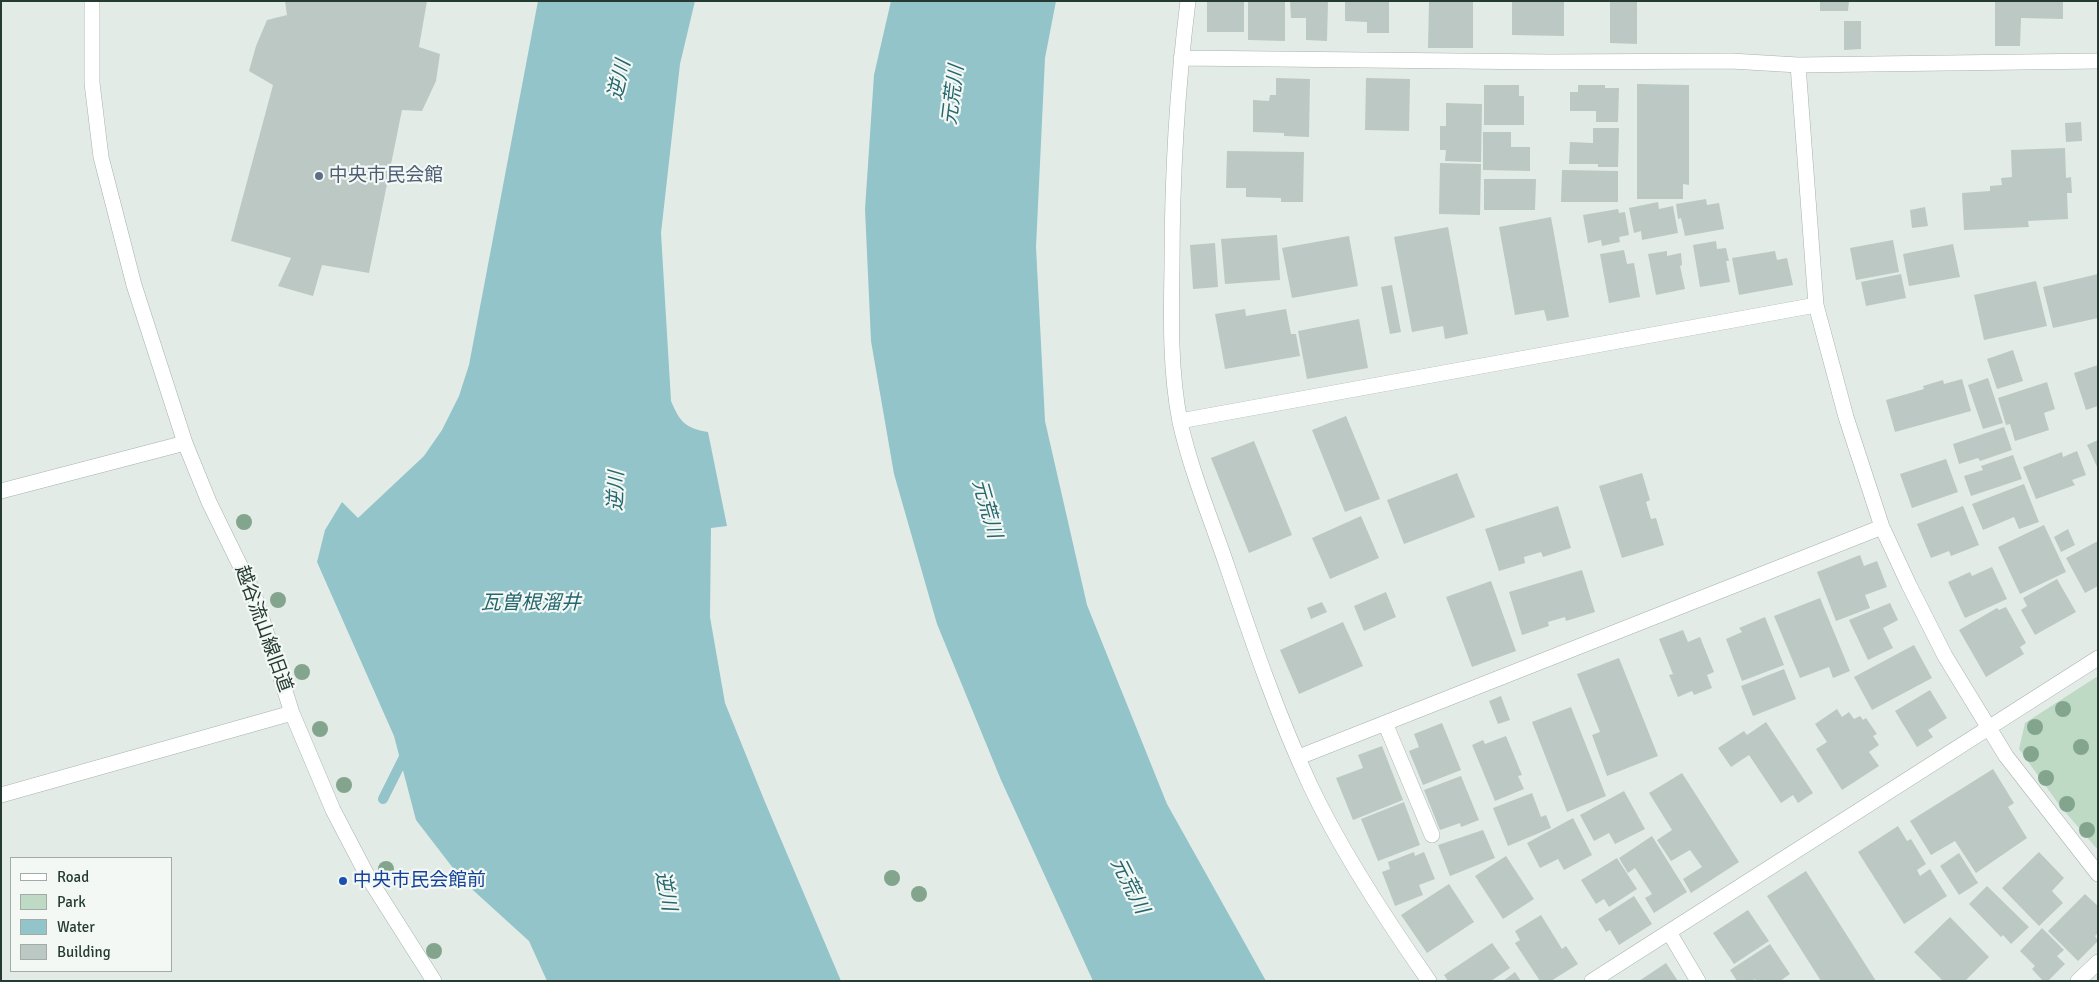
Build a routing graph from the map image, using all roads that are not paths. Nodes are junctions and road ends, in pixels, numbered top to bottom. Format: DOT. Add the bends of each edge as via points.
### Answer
graph roads {
  1 [pos="92,1"];
  2 [pos="1188,1"];
  3 [pos="1181,58"];
  4 [pos="2098,60"];
  5 [pos="1798,65"];
  6 [pos="1816,306"];
  7 [pos="1180,421"];
  8 [pos="185,443"];
  9 [pos="1,491"];
  10 [pos="1882,528"];
  11 [pos="2098,658"];
  12 [pos="292,713"];
  13 [pos="1385,723"];
  14 [pos="1988,727"];
  15 [pos="1299,757"];
  16 [pos="1,795"];
  17 [pos="1432,835"];
  18 [pos="2098,874"];
  19 [pos="1669,932"];
  20 [pos="2098,962"];
  21 [pos="434,981"];
  22 [pos="1429,981"];
  23 [pos="1592,981"];
  24 [pos="1698,981"];
  25 [pos="2078,981"];
  1 -- 8 [label="street, 越谷流山線旧道" via="92,83 101,157 134,285"];
  2 -- 3 [label="street"];
  3 -- 5 [label="street" via="1731,61"];
  3 -- 7 [label="street" via="1172,212 1171,346"];
  4 -- 5 [label="street"];
  5 -- 6 [label="street"];
  6 -- 7 [label="street"];
  6 -- 10 [label="street" via="1846,417"];
  7 -- 15 [label="street" via="1241,607 1278,710"];
  8 -- 9 [label="street"];
  8 -- 12 [label="street, 越谷流山線旧道" via="254,594"];
  10 -- 13 [label="street"];
  10 -- 14 [label="street" via="1945,656"];
  11 -- 14 [label="street"];
  12 -- 16 [label="street"];
  12 -- 21 [label="street, 越谷流山線旧道" via="333,810 368,878"];
  13 -- 15 [label="street"];
  13 -- 17 [label="street"];
  14 -- 18 [label="street" via="2006,756"];
  14 -- 19 [label="street"];
  15 -- 22 [label="street" via="1338,839"];
  19 -- 23 [label="street"];
  19 -- 24 [label="street"];
  20 -- 25 [label="street"];
}
